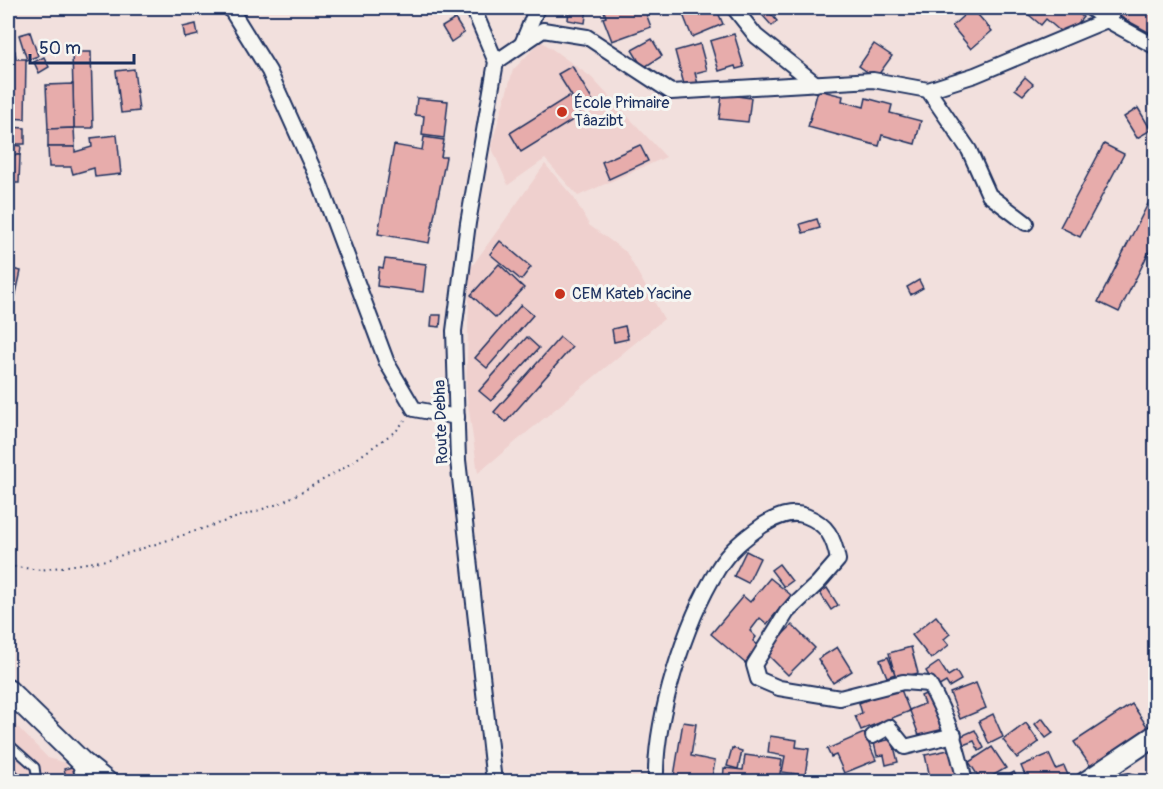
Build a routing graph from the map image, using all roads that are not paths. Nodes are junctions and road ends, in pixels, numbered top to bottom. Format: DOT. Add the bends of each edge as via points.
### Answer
graph roads {
  1 [pos="230,8"];
  2 [pos="473,8"];
  3 [pos="486,8"];
  4 [pos="537,8"];
  5 [pos="734,8"];
  6 [pos="1090,8"];
  7 [pos="1116,8"];
  8 [pos="1107,20"];
  9 [pos="481,24"];
  10 [pos="521,45"];
  11 [pos="1155,48"];
  12 [pos="496,62"];
  13 [pos="816,84"];
  14 [pos="928,90"];
  15 [pos="1026,223"];
  16 [pos="457,417"];
  17 [pos="8,690"];
  18 [pos="954,735"];
  19 [pos="1155,735"];
  20 [pos="873,736"];
  21 [pos="8,743"];
  22 [pos="75,755"];
  23 [pos="37,782"];
  24 [pos="80,782"];
  25 [pos="107,782"];
  26 [pos="494,782"];
  27 [pos="656,782"];
  28 [pos="965,782"];
  29 [pos="1086,782"];
  1 -- 16 [label="street" via="269,71 320,184 387,363 414,409"];
  2 -- 9 [label="street"];
  3 -- 9 [label="street"];
  4 -- 10 [label="street"];
  5 -- 13 [label="street" via="756,36"];
  6 -- 8 [label="street"];
  7 -- 8 [label="street"];
  8 -- 11 [label="street"];
  8 -- 14 [label="street" via="975,75"];
  9 -- 12 [label="street"];
  10 -- 12 [label="street"];
  10 -- 13 [label="street" via="543,30 587,37 671,92"];
  12 -- 16 [label="street, Route Debha" via="454,331"];
  13 -- 14 [label="street" via="873,80"];
  14 -- 15 [label="street" via="969,150 989,195"];
  16 -- 26 [label="street, Route Debha" via="459,472"];
  17 -- 22 [label="street"];
  18 -- 20 [label="street" via="905,747 889,728"];
  18 -- 27 [label="street" via="929,684 903,682 840,698 779,688 758,679 754,665 781,620 838,560 835,541 820,522 797,512 773,518 742,539 718,568 696,612 676,669 660,726"];
  18 -- 28 [label="street"];
  19 -- 29 [label="street"];
  21 -- 23 [label="lane" via="34,767"];
  22 -- 24 [label="lane"];
  22 -- 25 [label="street"];
}
